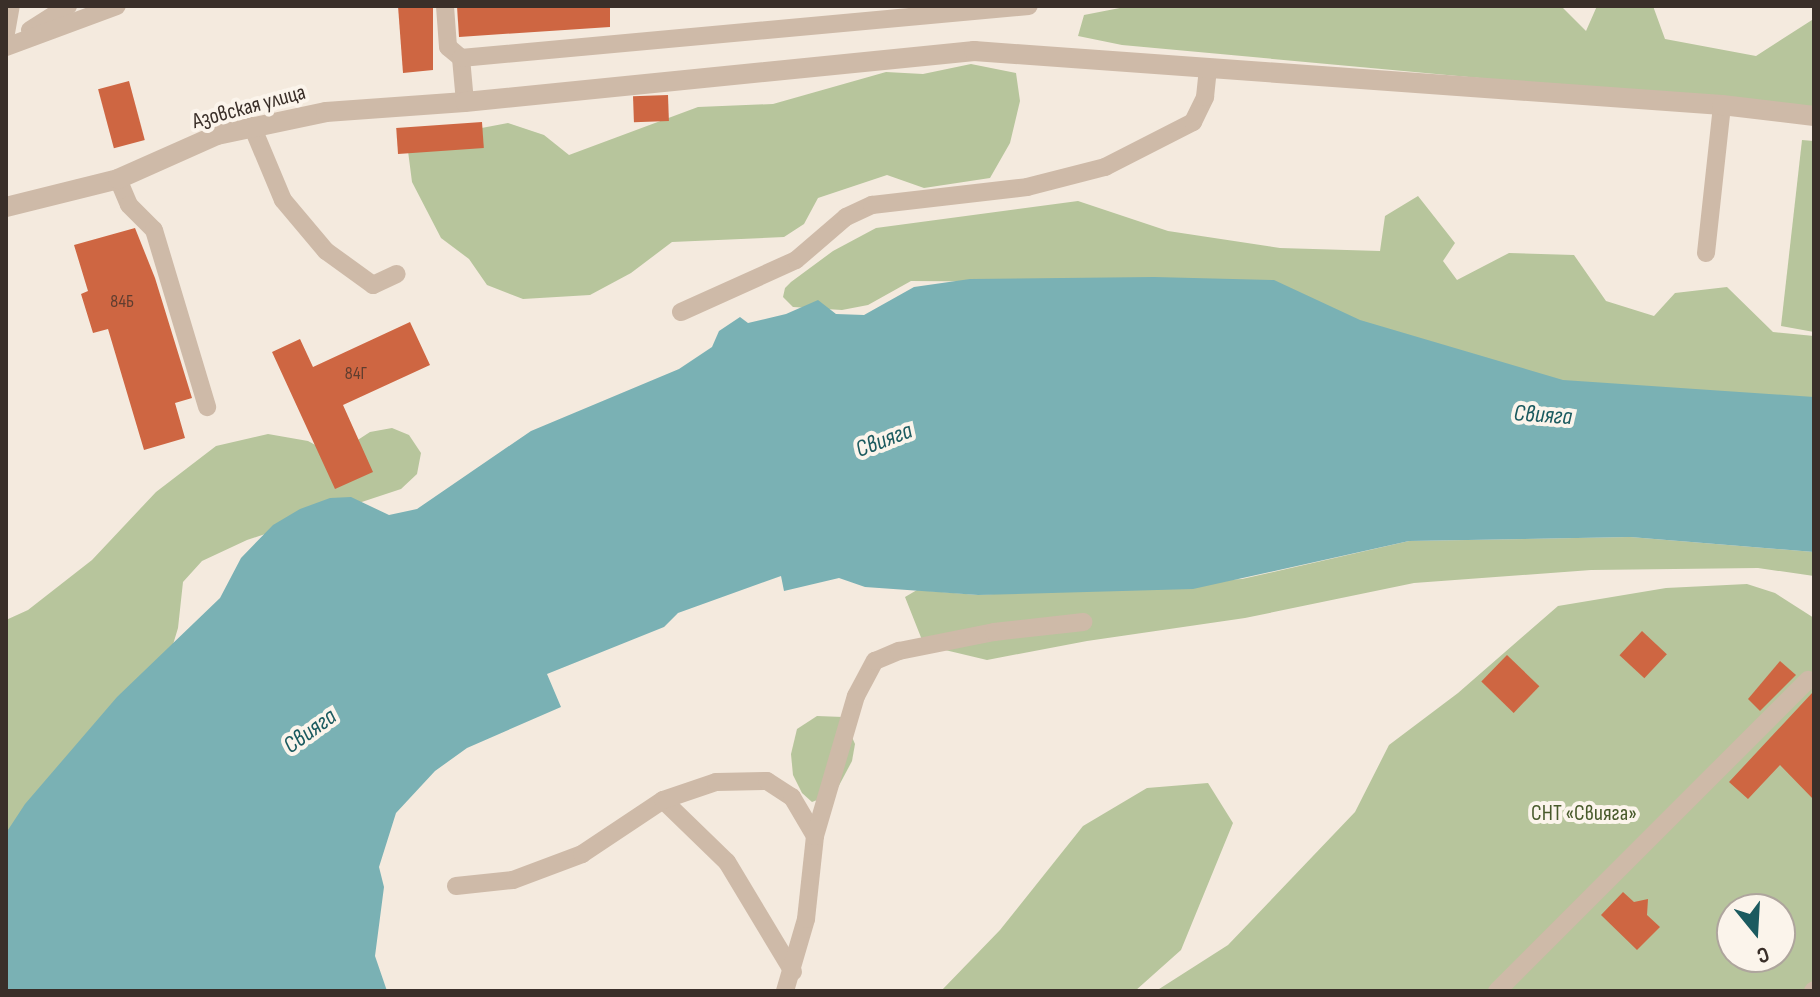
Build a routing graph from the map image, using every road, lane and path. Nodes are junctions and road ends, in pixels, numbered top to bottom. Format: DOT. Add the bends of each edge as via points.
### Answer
graph roads {
  1 [pos="11,6"];
  2 [pos="68,6"];
  3 [pos="117,6"];
  4 [pos="445,6"];
  5 [pos="1029,6"];
  6 [pos="6,33"];
  7 [pos="6,46"];
  8 [pos="461,58"];
  9 [pos="1208,68"];
  10 [pos="465,102"];
  11 [pos="1722,105"];
  12 [pos="1814,116"];
  13 [pos="252,126"];
  14 [pos="118,179"];
  15 [pos="6,207"];
  16 [pos="1706,253"];
  17 [pos="397,274"];
  18 [pos="681,312"];
  19 [pos="207,407"];
  20 [pos="1083,622"];
  21 [pos="1808,680"];
  22 [pos="663,800"];
  23 [pos="815,836"];
  24 [pos="456,886"];
  25 [pos="793,972"];
  26 [pos="785,991"];
  27 [pos="1497,991"];
  1 -- 6 [label="lane"];
  2 -- 7 [label="lane"];
  3 -- 7 [label="lane"];
  4 -- 8 [label="lane" via="448,47"];
  5 -- 8 [label="lane"];
  8 -- 10 [label="lane"];
  9 -- 10 [label="street, Азовская улица" via="974,51"];
  9 -- 11 [label="street, Азовская улица"];
  9 -- 18 [label="lane" via="1205,97 1193,122 1105,167 1012,190 872,205 846,217 796,260"];
  10 -- 13 [label="street, Азовская улица" via="326,112"];
  11 -- 12 [label="street, Азовская улица"];
  11 -- 16 [label="lane"];
  13 -- 14 [label="street, Азовская улица" via="217,135"];
  13 -- 17 [label="lane" via="283,200 326,251 373,285"];
  14 -- 15 [label="street, Азовская улица"];
  14 -- 19 [label="lane" via="129,205 154,230"];
  20 -- 23 [label="lane" via="994,632 899,651 875,661 856,696"];
  21 -- 27 [label="lane"];
  22 -- 23 [label="lane" via="716,782 767,781 792,797"];
  22 -- 24 [label="lane" via="582,854 513,880"];
  22 -- 25 [label="lane" via="727,862"];
  23 -- 25 [label="lane" via="806,919"];
  25 -- 26 [label="lane"];
}
